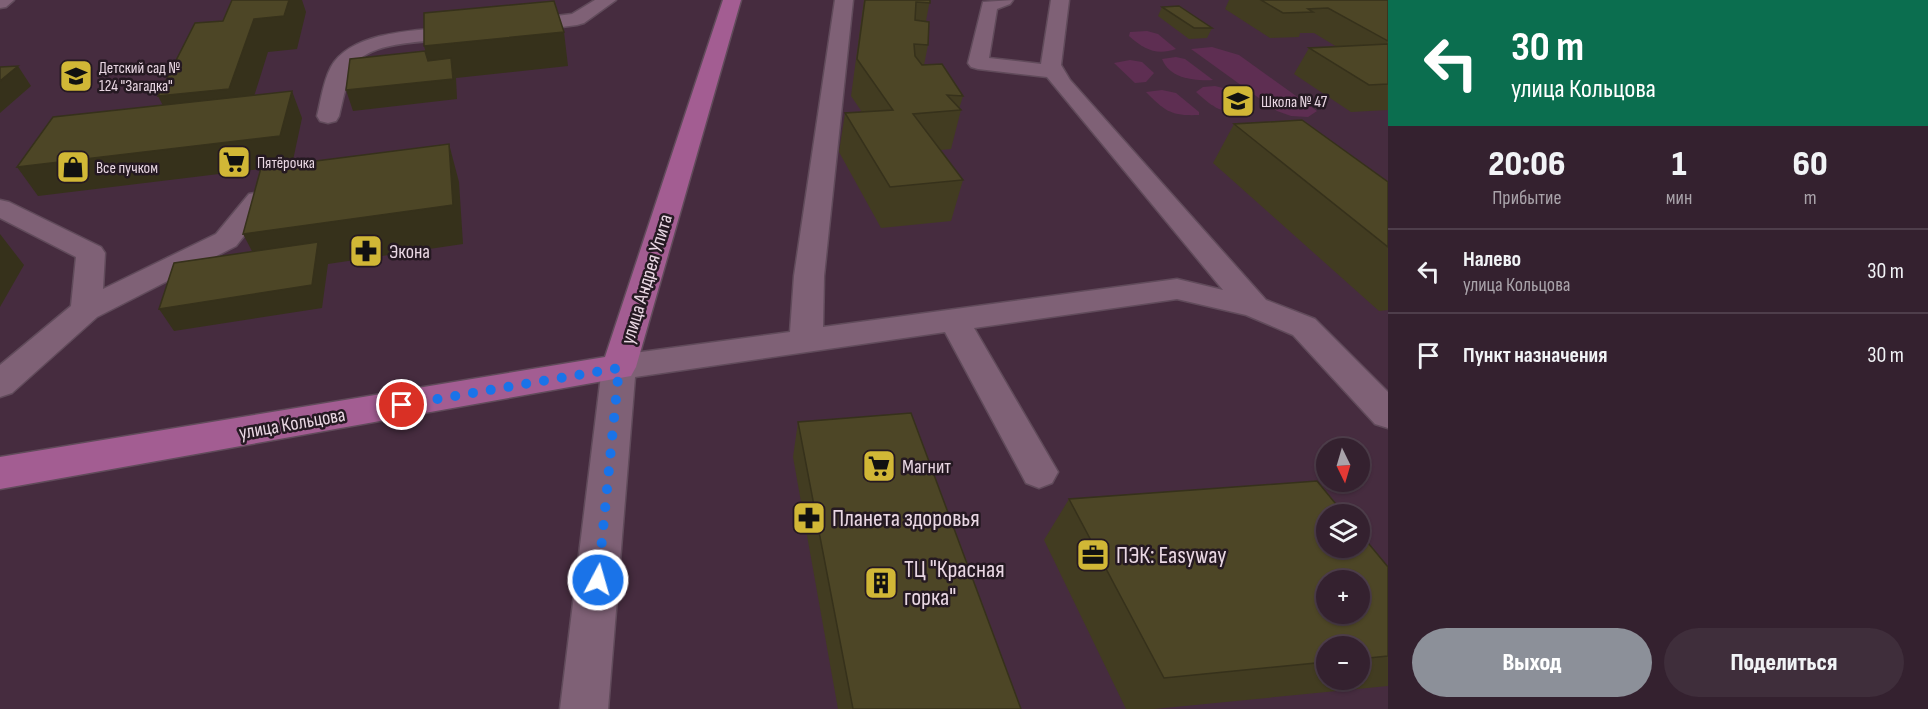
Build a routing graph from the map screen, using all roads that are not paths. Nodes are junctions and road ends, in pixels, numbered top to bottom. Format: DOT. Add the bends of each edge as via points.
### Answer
graph roads {
  1 [pos="5,0"];
  2 [pos="607,0"];
  3 [pos="732,0"];
  4 [pos="844,0"];
  5 [pos="1004,0"];
  6 [pos="1060,0"];
  7 [pos="0,3"];
  8 [pos="1055,72"];
  9 [pos="328,116"];
  10 [pos="317,191"];
  11 [pos="0,208"];
  12 [pos="1255,307"];
  13 [pos="86,310"];
  14 [pos="954,320"];
  15 [pos="806,341"];
  16 [pos="15,360"];
  17 [pos="619,368"];
  18 [pos="0,384"];
  19 [pos="1388,414"];
  20 [pos="1039,472"];
  21 [pos="0,473"];
  22 [pos="584,709"];
  1 -- 7 [label="street"];
  2 -- 9 [label="street" via="577,20 389,42 356,52 343,64"];
  3 -- 17 [label="main road, улица Андрея Упита"];
  4 -- 15 [label="street" via="809,276"];
  5 -- 8 [label="street" via="989,6 978,63"];
  6 -- 8 [label="street" via="1051,65"];
  8 -- 12 [label="street"];
  10 -- 13 [label="street" via="258,200 226,240"];
  11 -- 13 [label="street" via="91,253"];
  12 -- 14 [label="street" via="1177,289"];
  12 -- 19 [label="street" via="1304,327"];
  13 -- 16 [label="street"];
  14 -- 15 [label="street"];
  14 -- 20 [label="street"];
  15 -- 17 [label="street"];
  16 -- 18 [label="street"];
  17 -- 21 [label="main road, улица Кольцова"];
  17 -- 22 [label="street, улица Андрея Упита"];
}
